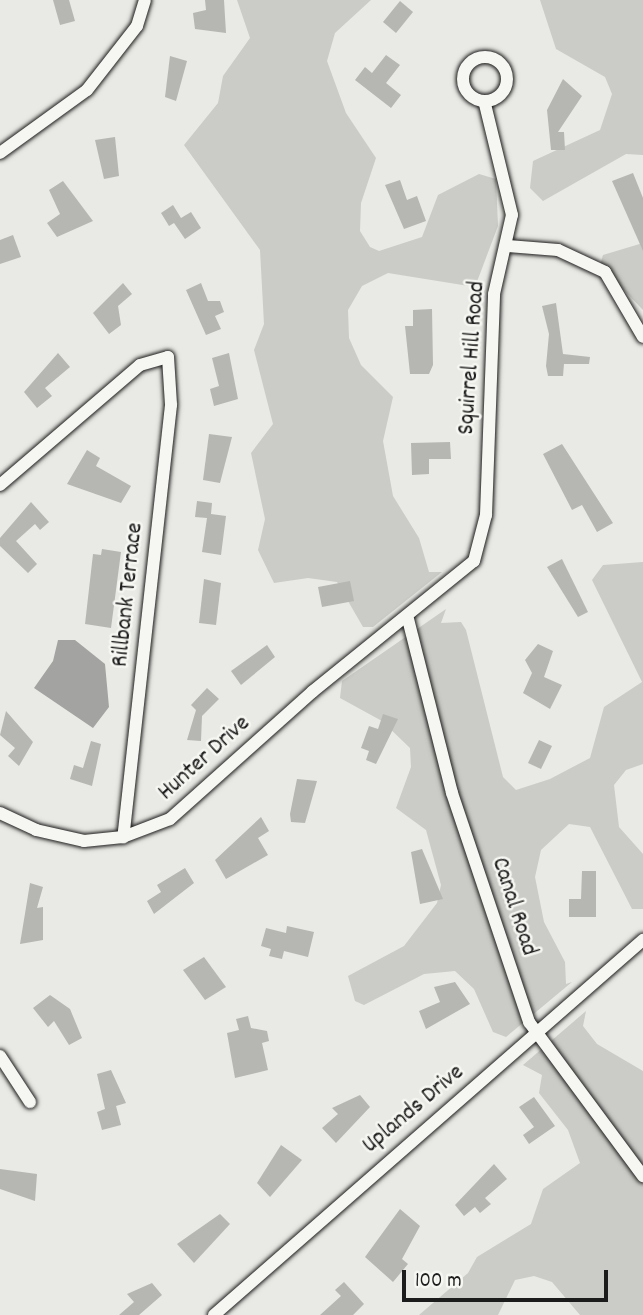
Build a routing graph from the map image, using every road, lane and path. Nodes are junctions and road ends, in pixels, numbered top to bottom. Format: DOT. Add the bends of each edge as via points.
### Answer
graph roads {
  1 [pos="145,0"];
  2 [pos="485,104"];
  3 [pos="0,153"];
  4 [pos="508,246"];
  5 [pos="643,337"];
  6 [pos="0,485"];
  7 [pos="408,619"];
  8 [pos="0,814"];
  9 [pos="123,837"];
  10 [pos="643,940"];
  11 [pos="536,1036"];
  12 [pos="0,1056"];
  13 [pos="30,1102"];
  14 [pos="643,1176"];
  15 [pos="215,1315"];
  1 -- 3 [label="street" via="138,26 87,90"];
  2 -- 4 [label="street, Squirrel Hill Road" via="508,190"];
  4 -- 5 [label="street" via="558,250 605,272"];
  4 -- 7 [label="street, Squirrel Hill Road" via="491,315 481,545 464,575"];
  6 -- 9 [label="street, Rillbank Terrace" via="140,365 168,358 171,405"];
  7 -- 9 [label="street, Hunter Drive" via="294,707 198,799 170,820"];
  7 -- 11 [label="street, Canal Road" via="452,793"];
  8 -- 9 [label="street, Hunter Drive" via="57,836"];
  10 -- 11 [label="street, Uplands Drive"];
  11 -- 14 [label="street, Canal Road" via="595,1104"];
  11 -- 15 [label="street, Uplands Drive" via="303,1231"];
  12 -- 13 [label="street"];
}
